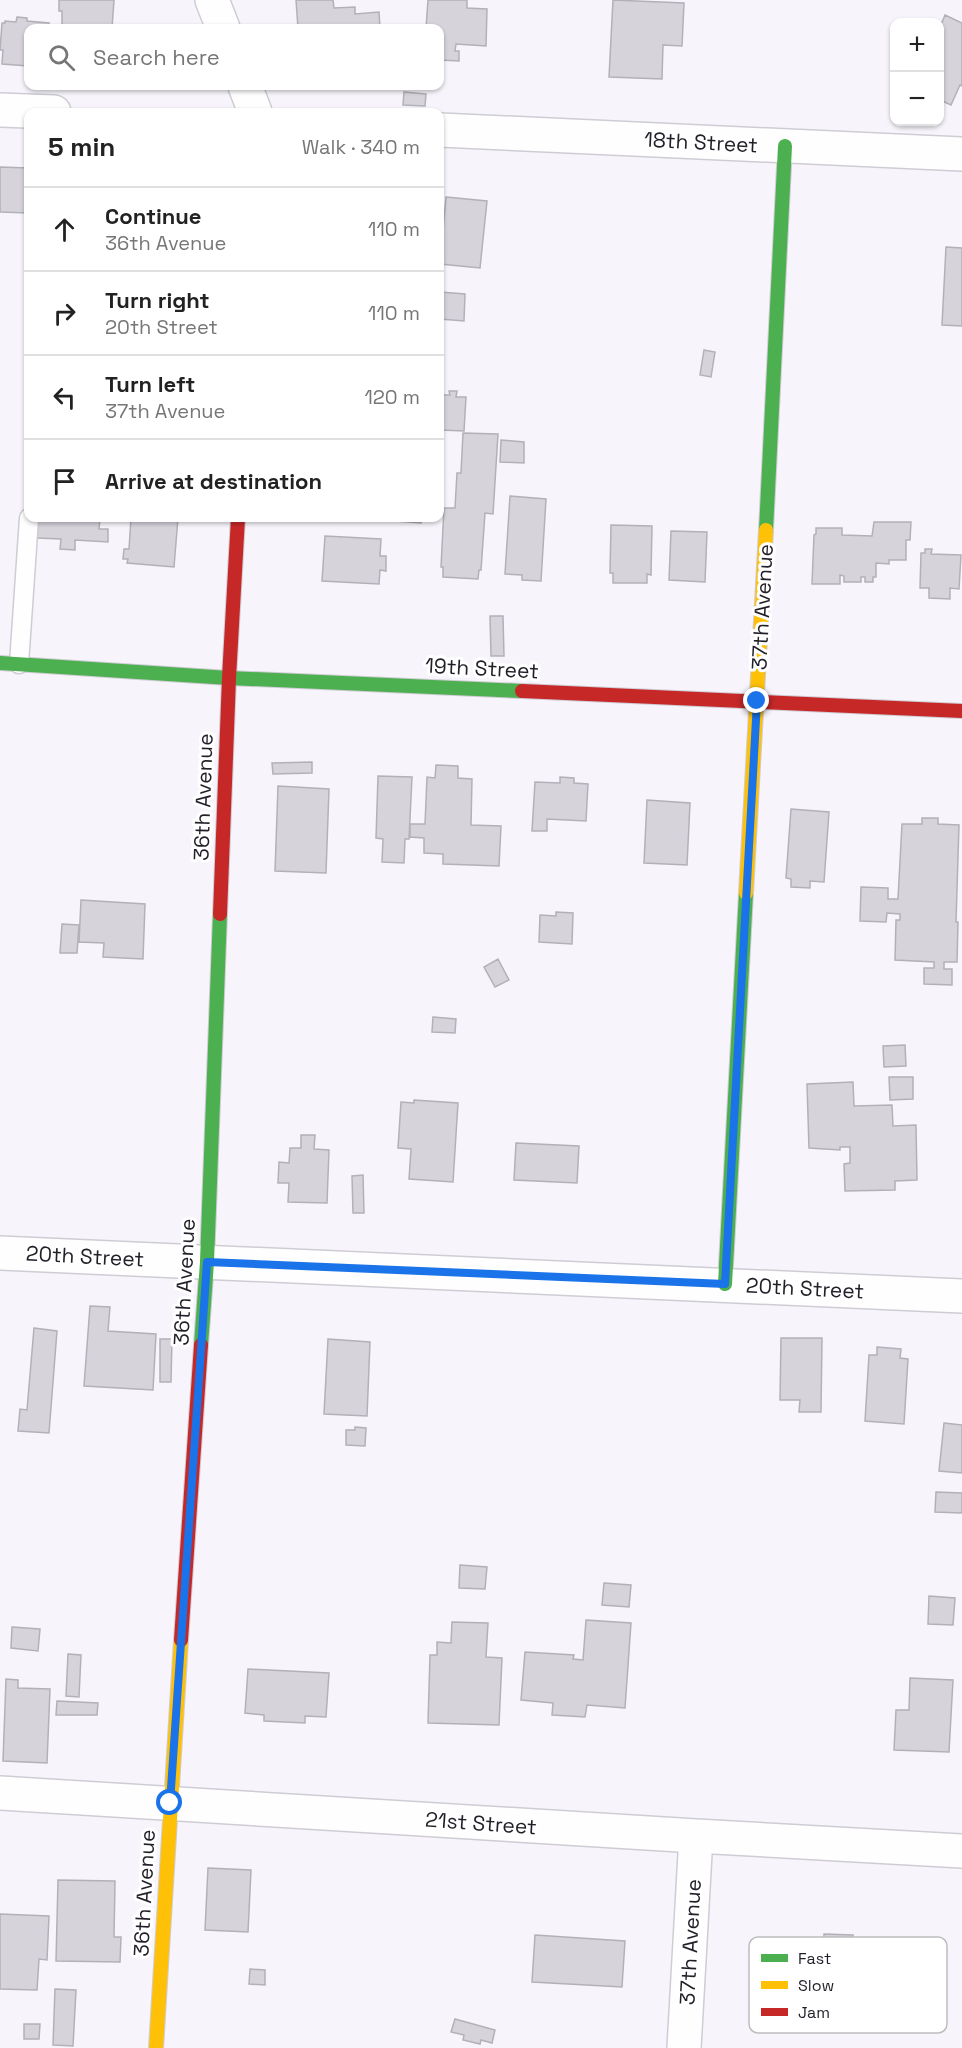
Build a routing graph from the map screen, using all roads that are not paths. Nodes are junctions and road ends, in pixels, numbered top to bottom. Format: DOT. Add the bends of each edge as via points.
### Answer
graph roads {
  1 [pos="212,0"];
  2 [pos="221,24"];
  3 [pos="247,90"];
  4 [pos="253,108"];
  5 [pos="0,110"];
  6 [pos="24,111"];
  7 [pos="444,130"];
  8 [pos="785,146"];
  9 [pos="962,154"];
  10 [pos="29,522"];
  11 [pos="238,522"];
  12 [pos="0,663"];
  13 [pos="19,664"];
  14 [pos="229,678"];
  15 [pos="757,701"];
  16 [pos="962,711"];
  17 [pos="0,1252"];
  18 [pos="207,1262"];
  19 [pos="725,1284"];
  20 [pos="962,1296"];
  21 [pos="0,1793"];
  22 [pos="170,1803"];
  23 [pos="696,1836"];
  24 [pos="962,1851"];
  25 [pos="156,2048"];
  26 [pos="684,2048"];
  1 -- 2 [label="street"];
  3 -- 4 [label="street"];
  5 -- 6 [label="street"];
  7 -- 8 [label="street, 18th Street"];
  8 -- 9 [label="street, 18th Street"];
  8 -- 15 [label="street, 37th Avenue"];
  10 -- 13 [label="lane"];
  11 -- 14 [label="street, 36th Avenue"];
  12 -- 13 [label="street, 19th Street"];
  13 -- 14 [label="street, 19th Street"];
  14 -- 15 [label="street, 19th Street"];
  14 -- 18 [label="street, 36th Avenue"];
  15 -- 16 [label="street, 19th Street"];
  15 -- 19 [label="street, 37th Avenue"];
  17 -- 18 [label="street, 20th Street"];
  18 -- 19 [label="street, 20th Street"];
  18 -- 22 [label="street, 36th Avenue"];
  19 -- 20 [label="street, 20th Street"];
  21 -- 22 [label="street, 21st Street"];
  22 -- 23 [label="street, 21st Street"];
  22 -- 25 [label="street, 36th Avenue"];
  23 -- 24 [label="street, 21st Street"];
  23 -- 26 [label="street, 37th Avenue"];
}
